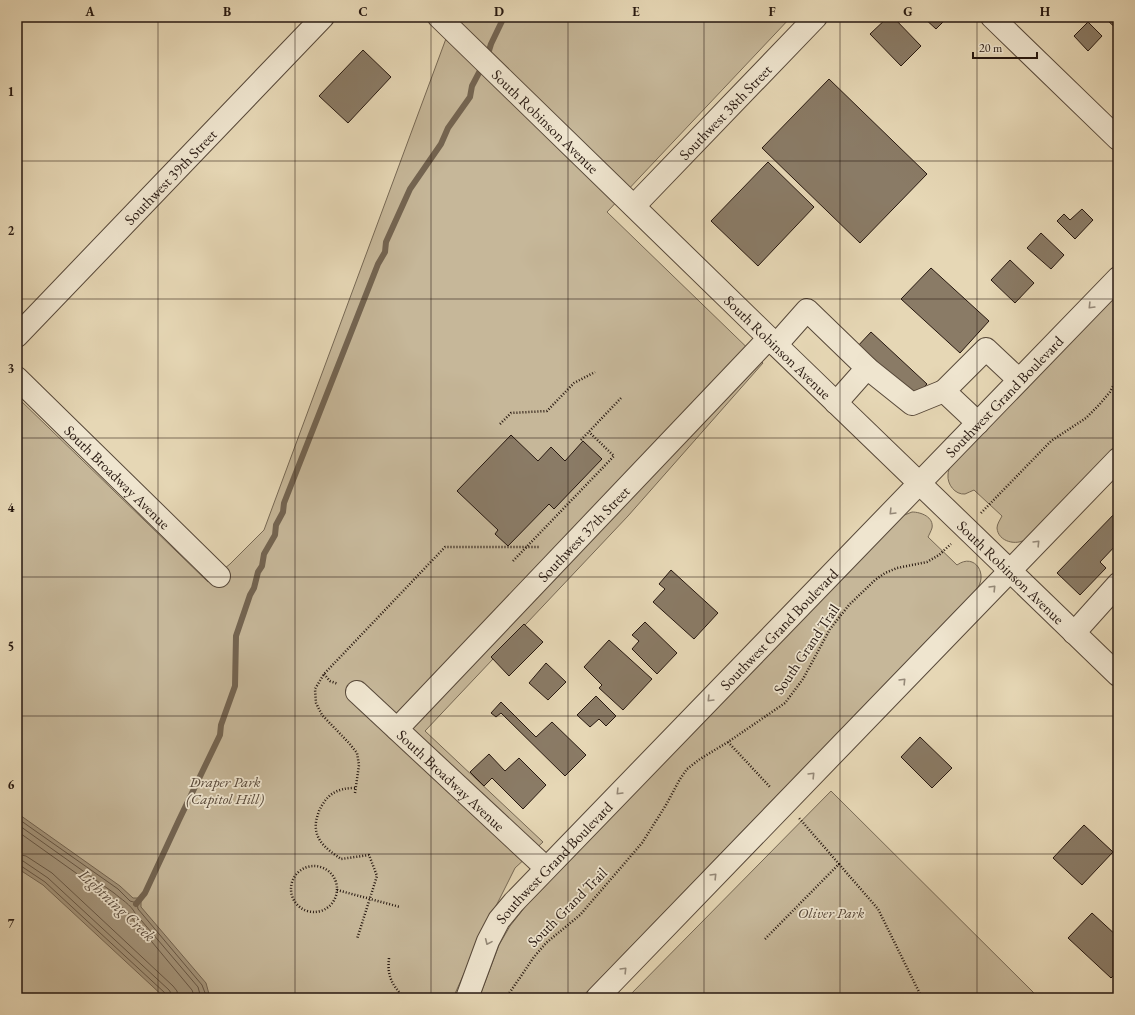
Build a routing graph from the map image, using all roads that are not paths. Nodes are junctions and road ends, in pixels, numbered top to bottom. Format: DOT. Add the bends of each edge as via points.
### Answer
graph roads {
  1 [pos="323,17"];
  2 [pos="439,17"];
  3 [pos="816,17"];
  4 [pos="992,17"];
  5 [pos="1118,139"];
  6 [pos="634,206"];
  7 [pos="1118,278"];
  8 [pos="17,336"];
  9 [pos="772,341"];
  10 [pos="867,368"];
  11 [pos="17,378"];
  12 [pos="1019,380"];
  13 [pos="944,391"];
  14 [pos="836,403"];
  15 [pos="978,423"];
  16 [pos="1118,459"];
  17 [pos="919,484"];
  18 [pos="1009,571"];
  19 [pos="219,576"];
  20 [pos="1118,584"];
  21 [pos="1074,632"];
  22 [pos="1118,675"];
  23 [pos="357,692"];
  24 [pos="397,729"];
  25 [pos="546,868"];
  26 [pos="467,998"];
  27 [pos="596,998"];
  1 -- 8 [label="street, Southwest 39th Street"];
  2 -- 6 [label="street, South Robinson Avenue"];
  3 -- 6 [label="street, Southwest 38th Street"];
  4 -- 5 [label="street"];
  6 -- 9 [label="street, South Robinson Avenue"];
  7 -- 12 [label="street, Southwest Grand Boulevard, one-way"];
  9 -- 10 [label="street, Southwest 37th Street" via="807,310"];
  9 -- 14 [label="street, South Robinson Avenue"];
  9 -- 24 [label="street, Southwest 37th Street"];
  10 -- 13 [label="street" via="912,404"];
  10 -- 14 [label="street"];
  11 -- 19 [label="street, South Broadway Avenue"];
  12 -- 13 [label="street" via="986,348"];
  12 -- 15 [label="street, Southwest Grand Boulevard"];
  13 -- 15 [label="street"];
  14 -- 17 [label="street, South Robinson Avenue"];
  15 -- 17 [label="street, Southwest Grand Boulevard"];
  18 -- 16 [label="street, one-way"];
  17 -- 18 [label="street, South Robinson Avenue"];
  17 -- 25 [label="street, Southwest Grand Boulevard, one-way"];
  18 -- 21 [label="street, South Robinson Avenue"];
  27 -- 18 [label="street, one-way"];
  20 -- 21 [label="street"];
  21 -- 22 [label="street, South Robinson Avenue"];
  23 -- 24 [label="street, South Broadway Avenue"];
  24 -- 25 [label="street, South Broadway Avenue"];
  25 -- 26 [label="street, Southwest Grand Boulevard, one-way" via="499,920 488,941"];
}
